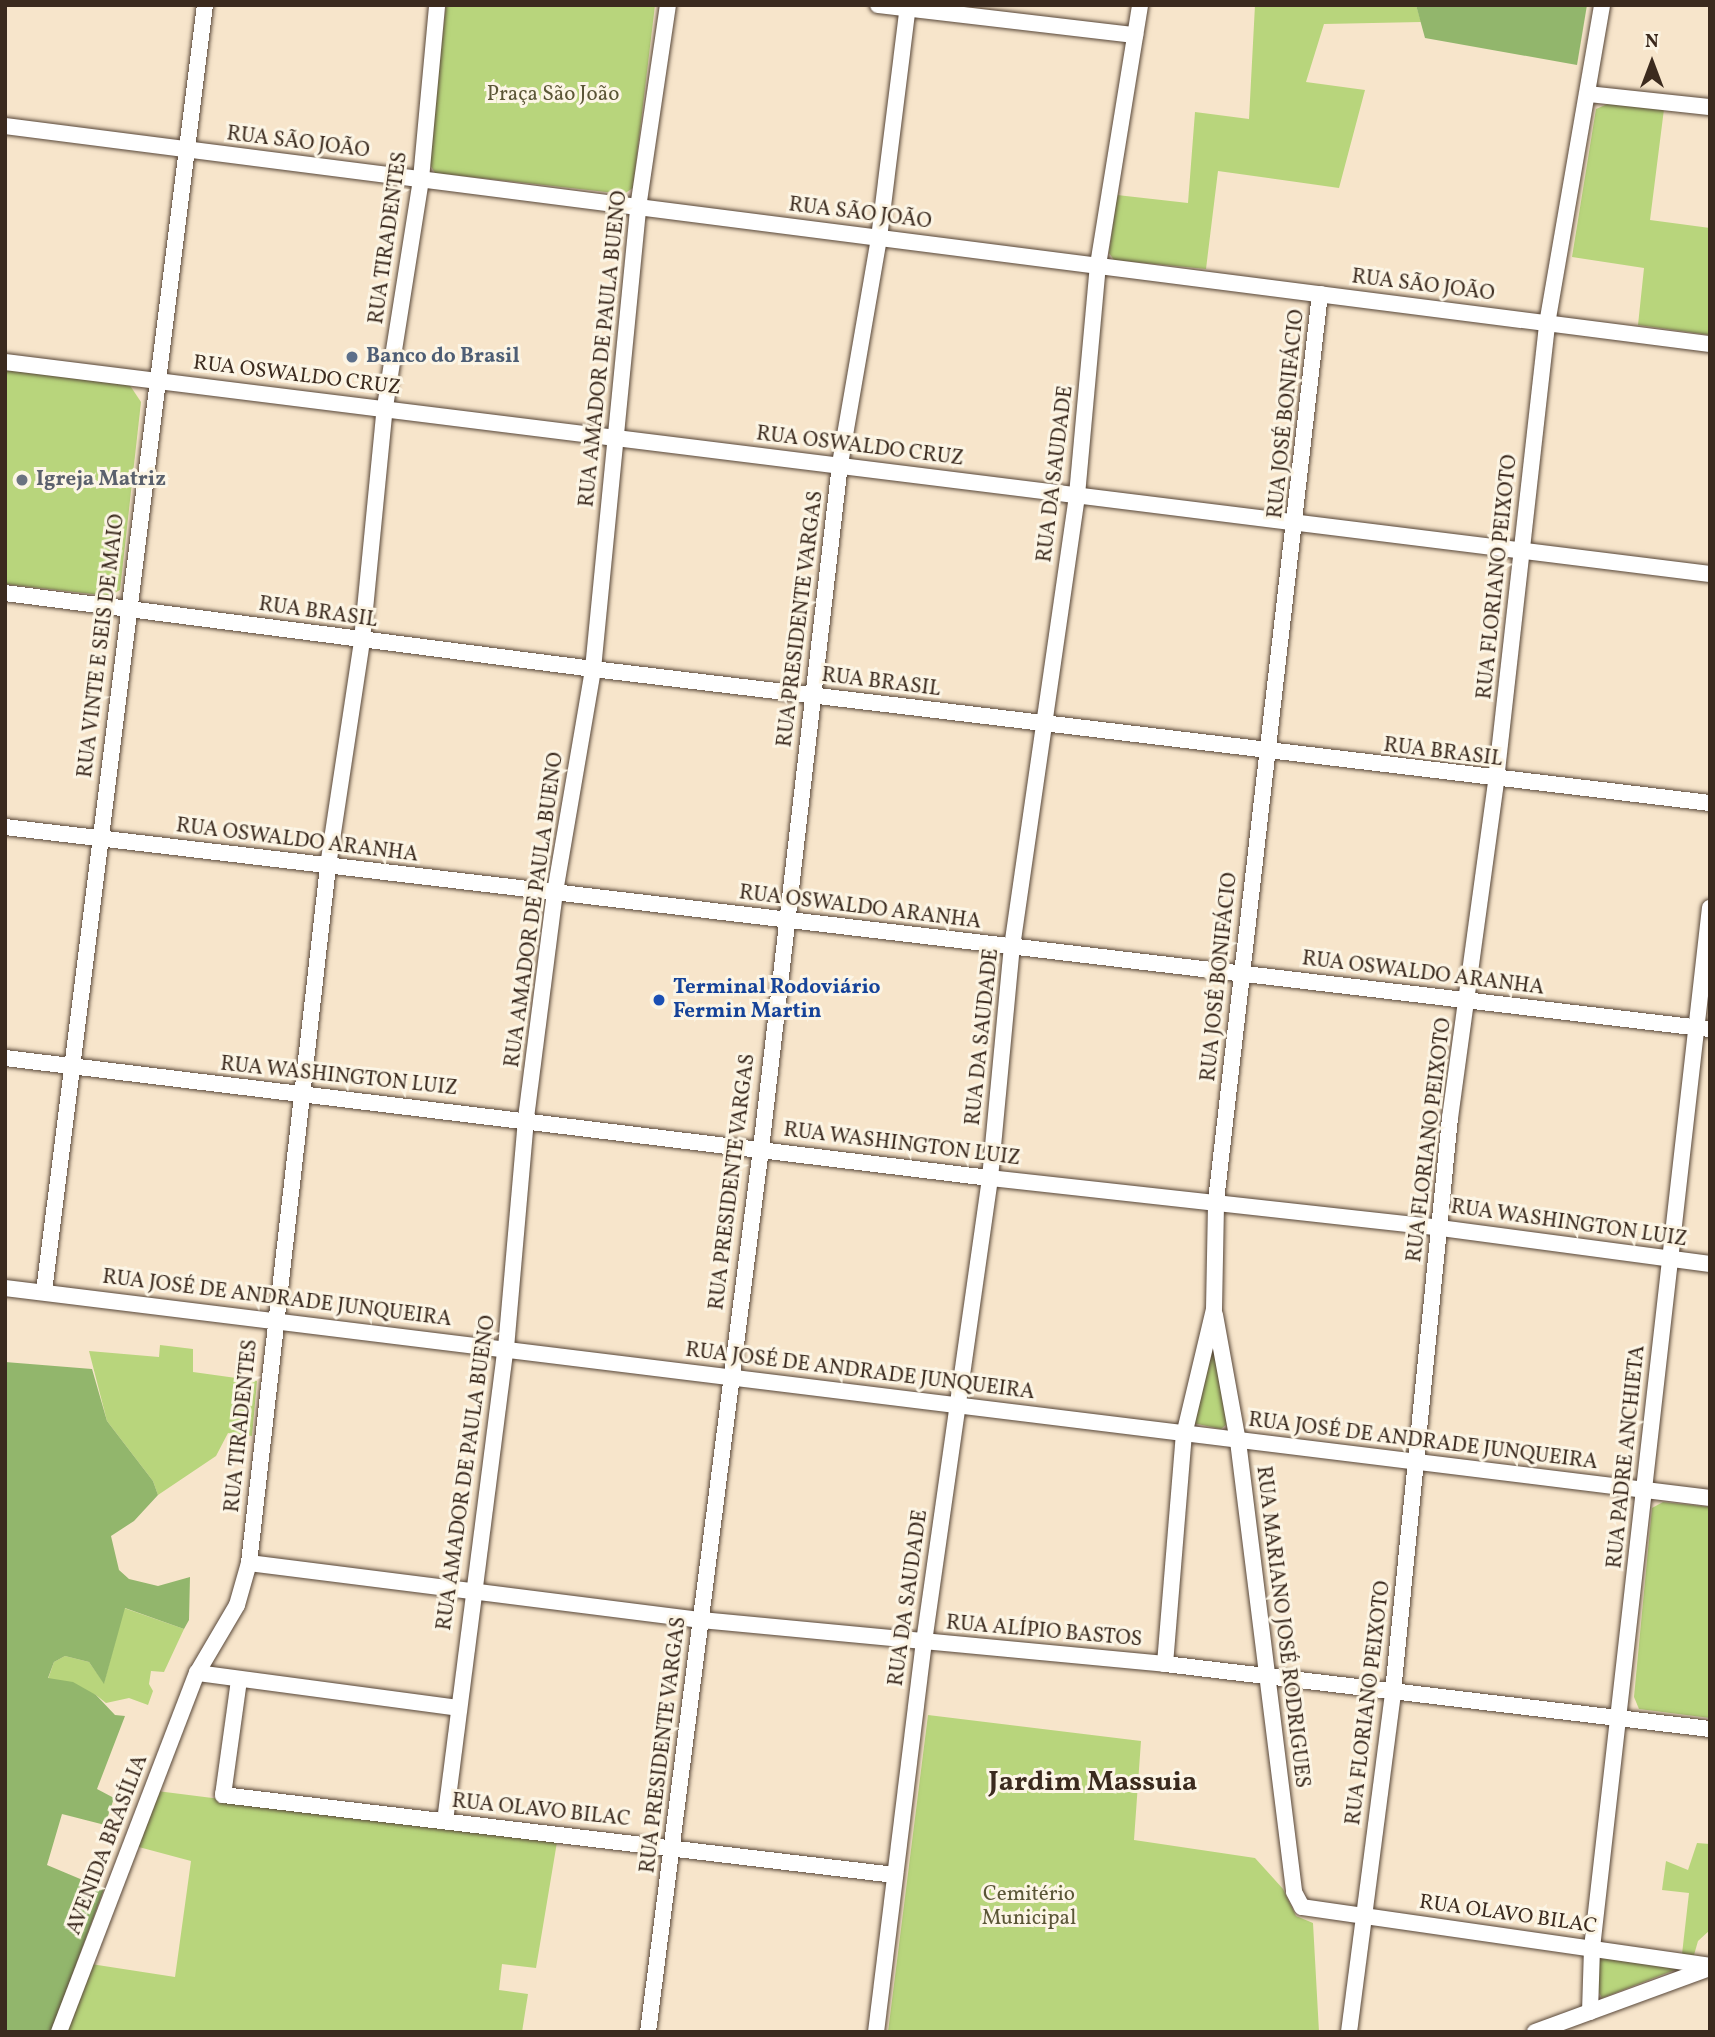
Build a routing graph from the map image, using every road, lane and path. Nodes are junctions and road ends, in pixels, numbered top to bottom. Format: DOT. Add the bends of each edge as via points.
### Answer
graph roads {
  1 [pos="205,5"];
  2 [pos="437,5"];
  3 [pos="668,5"];
  4 [pos="878,5"];
  5 [pos="1140,5"];
  6 [pos="1602,5"];
  7 [pos="908,7"];
  8 [pos="1135,35"];
  9 [pos="1588,94"];
  10 [pos="1710,107"];
  11 [pos="5,126"];
  12 [pos="187,150"];
  13 [pos="421,179"];
  14 [pos="638,208"];
  15 [pos="880,238"];
  16 [pos="1098,265"];
  17 [pos="1320,294"];
  18 [pos="1548,324"];
  19 [pos="1710,344"];
  20 [pos="5,362"];
  21 [pos="156,381"];
  22 [pos="385,407"];
  23 [pos="616,439"];
  24 [pos="840,464"];
  25 [pos="1077,495"];
  26 [pos="1296,523"];
  27 [pos="1521,551"];
  28 [pos="1710,574"];
  29 [pos="5,593"];
  30 [pos="126,608"];
  31 [pos="362,640"];
  32 [pos="593,669"];
  33 [pos="813,695"];
  34 [pos="1043,724"];
  35 [pos="1266,752"];
  36 [pos="1496,780"];
  37 [pos="1710,803"];
  38 [pos="5,827"];
  39 [pos="101,839"];
  40 [pos="328,866"];
  41 [pos="555,892"];
  42 [pos="1710,908"];
  43 [pos="785,919"];
  44 [pos="1012,947"];
  45 [pos="1241,974"];
  46 [pos="1468,1001"];
  47 [pos="1703,1028"];
  48 [pos="5,1058"];
  49 [pos="70,1066"];
  50 [pos="303,1095"];
  51 [pos="526,1118"];
  52 [pos="761,1149"];
  53 [pos="990,1178"];
  54 [pos="1216,1201"];
  55 [pos="1440,1227"];
  56 [pos="1670,1260"];
  57 [pos="1710,1264"];
  58 [pos="5,1287"];
  59 [pos="44,1292"];
  60 [pos="1214,1309"];
  61 [pos="274,1321"];
  62 [pos="506,1348"];
  63 [pos="729,1377"];
  64 [pos="957,1405"];
  65 [pos="1184,1435"];
  66 [pos="1238,1441"];
  67 [pos="1419,1461"];
  68 [pos="1645,1490"];
  69 [pos="1710,1498"];
  70 [pos="248,1563"];
  71 [pos="472,1592"];
  72 [pos="701,1620"];
  73 [pos="924,1642"];
  74 [pos="1165,1664"];
  75 [pos="197,1673"];
  76 [pos="1266,1677"];
  77 [pos="239,1681"];
  78 [pos="1393,1692"];
  79 [pos="458,1708"];
  80 [pos="1620,1718"];
  81 [pos="1710,1728"];
  82 [pos="445,1821"];
  83 [pos="672,1847"];
  84 [pos="895,1875"];
  85 [pos="1302,1907"];
  86 [pos="1363,1917"];
  87 [pos="1592,1948"];
  88 [pos="1710,1967"];
  89 [pos="1590,2012"];
  90 [pos="59,2032"];
  91 [pos="648,2032"];
  92 [pos="876,2032"];
  93 [pos="1349,2032"];
  94 [pos="1535,2032"];
  1 -- 12 [label="street, RUA VINTE E SEIS DE MAIO"];
  2 -- 13 [label="street, RUA TIRADENTES"];
  3 -- 14 [label="street, RUA AMADOR DE PAULA BUENO"];
  4 -- 7 [label="street"];
  5 -- 8 [label="street, RUA DA SAUDADE"];
  6 -- 9 [label="street, RUA FLORIANO PEIXOTO"];
  7 -- 8 [label="street"];
  7 -- 15 [label="street, RUA PRESIDENTE VARGAS"];
  8 -- 16 [label="street, RUA DA SAUDADE"];
  9 -- 10 [label="street"];
  9 -- 18 [label="street, RUA FLORIANO PEIXOTO"];
  11 -- 12 [label="street, RUA SÃO JOÃO"];
  12 -- 13 [label="street, RUA SÃO JOÃO"];
  12 -- 21 [label="street, RUA VINTE E SEIS DE MAIO"];
  13 -- 14 [label="street, RUA SÃO JOÃO"];
  13 -- 22 [label="street, RUA TIRADENTES"];
  14 -- 15 [label="street, RUA SÃO JOÃO"];
  14 -- 23 [label="street, RUA AMADOR DE PAULA BUENO"];
  15 -- 16 [label="street, RUA SÃO JOÃO"];
  15 -- 24 [label="street, RUA PRESIDENTE VARGAS"];
  16 -- 17 [label="street, RUA SÃO JOÃO"];
  16 -- 25 [label="street, RUA DA SAUDADE"];
  17 -- 18 [label="street, RUA SÃO JOÃO"];
  17 -- 26 [label="street, RUA JOSÉ BONIFÁCIO"];
  18 -- 19 [label="street, RUA SÃO JOÃO"];
  18 -- 27 [label="street, RUA FLORIANO PEIXOTO"];
  20 -- 21 [label="street, RUA OSWALDO CRUZ"];
  21 -- 22 [label="street, RUA OSWALDO CRUZ"];
  21 -- 30 [label="street, RUA VINTE E SEIS DE MAIO"];
  22 -- 23 [label="street, RUA OSWALDO CRUZ"];
  22 -- 31 [label="street, RUA TIRADENTES"];
  23 -- 24 [label="street, RUA OSWALDO CRUZ"];
  23 -- 32 [label="street, RUA AMADOR DE PAULA BUENO"];
  24 -- 25 [label="street, RUA OSWALDO CRUZ"];
  24 -- 33 [label="street, RUA PRESIDENTE VARGAS"];
  25 -- 26 [label="street, RUA OSWALDO CRUZ"];
  25 -- 34 [label="street, RUA DA SAUDADE"];
  26 -- 27 [label="street, RUA OSWALDO CRUZ"];
  26 -- 35 [label="street, RUA JOSÉ BONIFÁCIO"];
  27 -- 28 [label="street, RUA OSWALDO CRUZ"];
  27 -- 36 [label="street, RUA FLORIANO PEIXOTO"];
  29 -- 30 [label="street, RUA BRASIL"];
  30 -- 31 [label="street, RUA BRASIL"];
  30 -- 39 [label="street, RUA VINTE E SEIS DE MAIO"];
  31 -- 32 [label="street, RUA BRASIL"];
  31 -- 40 [label="street, RUA TIRADENTES"];
  32 -- 33 [label="street, RUA BRASIL"];
  32 -- 41 [label="street, RUA AMADOR DE PAULA BUENO"];
  33 -- 34 [label="street, RUA BRASIL"];
  33 -- 43 [label="street, RUA PRESIDENTE VARGAS"];
  34 -- 35 [label="street, RUA BRASIL"];
  34 -- 44 [label="street, RUA DA SAUDADE"];
  35 -- 36 [label="street, RUA BRASIL"];
  35 -- 45 [label="street, RUA JOSÉ BONIFÁCIO"];
  36 -- 37 [label="street, RUA BRASIL"];
  36 -- 46 [label="street, RUA FLORIANO PEIXOTO"];
  38 -- 39 [label="street, RUA OSWALDO ARANHA"];
  39 -- 40 [label="street, RUA OSWALDO ARANHA"];
  39 -- 49 [label="street, RUA VINTE E SEIS DE MAIO"];
  40 -- 41 [label="street, RUA OSWALDO ARANHA"];
  40 -- 50 [label="street, RUA TIRADENTES"];
  41 -- 43 [label="street, RUA OSWALDO ARANHA"];
  41 -- 51 [label="street, RUA AMADOR DE PAULA BUENO"];
  42 -- 47 [label="street, RUA PADRE ANCHIETA"];
  43 -- 44 [label="street, RUA OSWALDO ARANHA"];
  43 -- 52 [label="street, RUA PRESIDENTE VARGAS"];
  44 -- 45 [label="street, RUA OSWALDO ARANHA"];
  44 -- 53 [label="street, RUA DA SAUDADE"];
  45 -- 46 [label="street, RUA OSWALDO ARANHA"];
  45 -- 54 [label="street, RUA JOSÉ BONIFÁCIO"];
  46 -- 47 [label="street, RUA OSWALDO ARANHA"];
  46 -- 55 [label="street, RUA FLORIANO PEIXOTO"];
  47 -- 56 [label="street, RUA PADRE ANCHIETA"];
  48 -- 49 [label="street, RUA WASHINGTON LUIZ"];
  49 -- 50 [label="street, RUA WASHINGTON LUIZ"];
  49 -- 59 [label="street, RUA VINTE E SEIS DE MAIO"];
  50 -- 51 [label="street, RUA WASHINGTON LUIZ"];
  50 -- 61 [label="street, RUA TIRADENTES"];
  51 -- 52 [label="street, RUA WASHINGTON LUIZ"];
  51 -- 62 [label="street, RUA AMADOR DE PAULA BUENO"];
  52 -- 53 [label="street, RUA WASHINGTON LUIZ"];
  52 -- 63 [label="street, RUA PRESIDENTE VARGAS"];
  53 -- 54 [label="street, RUA WASHINGTON LUIZ"];
  53 -- 64 [label="street, RUA DA SAUDADE"];
  54 -- 55 [label="street, RUA WASHINGTON LUIZ"];
  54 -- 60 [label="street, RUA JOSÉ BONIFÁCIO"];
  55 -- 56 [label="street, RUA WASHINGTON LUIZ"];
  55 -- 67 [label="street, RUA FLORIANO PEIXOTO"];
  56 -- 57 [label="street, RUA WASHINGTON LUIZ"];
  56 -- 68 [label="street, RUA PADRE ANCHIETA"];
  58 -- 59 [label="street, RUA JOSÉ DE ANDRADE JUNQUEIRA"];
  59 -- 61 [label="street, RUA JOSÉ DE ANDRADE JUNQUEIRA"];
  60 -- 65 [label="street, RUA JOSÉ BONIFÁCIO"];
  60 -- 66 [label="street, RUA MARIANO JOSÉ RODRIGUES"];
  61 -- 62 [label="street, RUA JOSÉ DE ANDRADE JUNQUEIRA"];
  61 -- 70 [label="street, RUA TIRADENTES"];
  62 -- 63 [label="street, RUA JOSÉ DE ANDRADE JUNQUEIRA"];
  62 -- 71 [label="street, RUA AMADOR DE PAULA BUENO"];
  63 -- 64 [label="street, RUA JOSÉ DE ANDRADE JUNQUEIRA"];
  63 -- 72 [label="street, RUA PRESIDENTE VARGAS"];
  64 -- 65 [label="street, RUA JOSÉ DE ANDRADE JUNQUEIRA"];
  64 -- 73 [label="street, RUA DA SAUDADE"];
  65 -- 66 [label="street, RUA JOSÉ DE ANDRADE JUNQUEIRA"];
  65 -- 74 [label="street, RUA JOSÉ BONIFÁCIO"];
  66 -- 67 [label="street, RUA JOSÉ DE ANDRADE JUNQUEIRA"];
  66 -- 76 [label="street, RUA MARIANO JOSÉ RODRIGUES"];
  67 -- 68 [label="street, RUA JOSÉ DE ANDRADE JUNQUEIRA"];
  67 -- 78 [label="street, RUA FLORIANO PEIXOTO"];
  68 -- 69 [label="street, RUA JOSÉ DE ANDRADE JUNQUEIRA"];
  68 -- 80 [label="street, RUA PADRE ANCHIETA"];
  70 -- 71 [label="street, RUA ALÍPIO BASTOS"];
  70 -- 75 [label="street, RUA TIRADENTES" via="237,1605"];
  71 -- 72 [label="street, RUA ALÍPIO BASTOS"];
  71 -- 79 [label="street, RUA AMADOR DE PAULA BUENO"];
  72 -- 73 [label="street, RUA ALÍPIO BASTOS"];
  72 -- 83 [label="street, RUA PRESIDENTE VARGAS"];
  73 -- 74 [label="street, RUA ALÍPIO BASTOS"];
  73 -- 84 [label="street, RUA DA SAUDADE"];
  74 -- 76 [label="street, RUA ALÍPIO BASTOS"];
  75 -- 77 [label="street"];
  75 -- 90 [label="street, AVENIDA BRASÍLIA"];
  76 -- 78 [label="street, RUA ALÍPIO BASTOS"];
  76 -- 85 [label="street, RUA MARIANO JOSÉ RODRIGUES" via="1294,1892"];
  77 -- 79 [label="street"];
  77 -- 82 [label="street, RUA OLAVO BILAC" via="223,1795"];
  78 -- 80 [label="street, RUA ALÍPIO BASTOS"];
  78 -- 86 [label="street, RUA FLORIANO PEIXOTO"];
  79 -- 82 [label="street, RUA AMADOR DE PAULA BUENO"];
  80 -- 81 [label="street, RUA ALÍPIO BASTOS"];
  80 -- 87 [label="street, RUA PADRE ANCHIETA"];
  82 -- 83 [label="street, RUA OLAVO BILAC"];
  83 -- 84 [label="street, RUA OLAVO BILAC"];
  83 -- 91 [label="street, RUA PRESIDENTE VARGAS"];
  84 -- 92 [label="street, RUA DA SAUDADE"];
  85 -- 86 [label="street, RUA OLAVO BILAC"];
  86 -- 87 [label="street, RUA OLAVO BILAC"];
  86 -- 93 [label="street, RUA FLORIANO PEIXOTO"];
  87 -- 88 [label="street, RUA OLAVO BILAC"];
  87 -- 89 [label="street, RUA PADRE ANCHIETA"];
  88 -- 89 [label="street"];
  89 -- 94 [label="street"];
}
